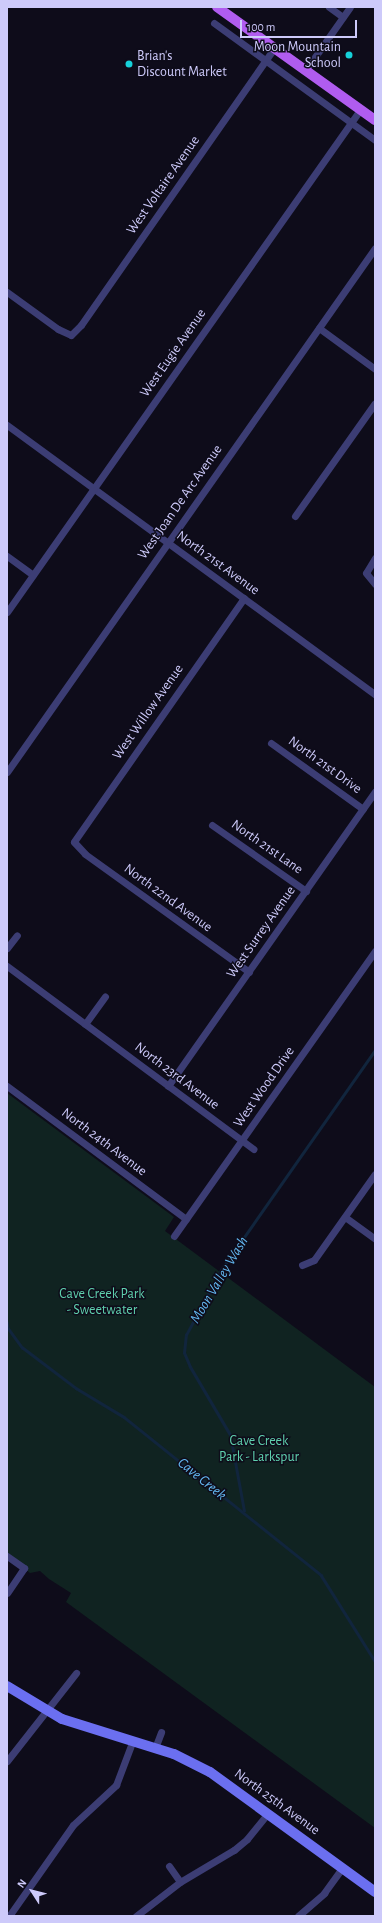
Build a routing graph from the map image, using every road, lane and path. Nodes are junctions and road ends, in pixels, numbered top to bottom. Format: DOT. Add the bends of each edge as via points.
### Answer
graph roads {
  1 [pos="217,7"];
  2 [pos="329,7"];
  3 [pos="350,7"];
  4 [pos="343,17"];
  5 [pos="214,23"];
  6 [pos="274,48"];
  7 [pos="266,60"];
  8 [pos="305,71"];
  9 [pos="360,110"];
  10 [pos="375,120"];
  11 [pos="351,122"];
  12 [pos="375,140"];
  13 [pos="375,248"];
  14 [pos="7,292"];
  15 [pos="319,328"];
  16 [pos="375,369"];
  17 [pos="375,403"];
  18 [pos="7,425"];
  19 [pos="94,489"];
  20 [pos="295,516"];
  21 [pos="167,543"];
  22 [pos="7,556"];
  23 [pos="375,558"];
  24 [pos="33,575"];
  25 [pos="375,584"];
  26 [pos="244,598"];
  27 [pos="7,612"];
  28 [pos="375,694"];
  29 [pos="271,743"];
  30 [pos="7,772"];
  31 [pos="375,792"];
  32 [pos="363,809"];
  33 [pos="212,825"];
  34 [pos="74,842"];
  35 [pos="306,891"];
  36 [pos="17,935"];
  37 [pos="7,948"];
  38 [pos="375,951"];
  39 [pos="7,966"];
  40 [pos="249,972"];
  41 [pos="105,996"];
  42 [pos="85,1024"];
  43 [pos="7,1086"];
  44 [pos="168,1086"];
  45 [pos="242,1141"];
  46 [pos="253,1149"];
  47 [pos="375,1174"];
  48 [pos="345,1216"];
  49 [pos="186,1219"];
  50 [pos="174,1236"];
  51 [pos="375,1239"];
  52 [pos="302,1265"];
  53 [pos="7,1556"];
  54 [pos="7,1593"];
  55 [pos="76,1673"];
  56 [pos="7,1686"];
  57 [pos="48,1712"];
  58 [pos="161,1732"];
  59 [pos="132,1740"];
  60 [pos="155,1748"];
  61 [pos="7,1762"];
  62 [pos="268,1813"];
  63 [pos="169,1866"];
  64 [pos="342,1868"];
  65 [pos="180,1882"];
  66 [pos="375,1892"];
  67 [pos="9,1916"];
  68 [pos="136,1916"];
  69 [pos="298,1916"];
  1 -- 6 [label="main road"];
  2 -- 4 [label="street"];
  3 -- 4 [label="street"];
  4 -- 8 [label="street"];
  5 -- 7 [label="street"];
  6 -- 7 [label="street, West Voltaire Avenue"];
  6 -- 8 [label="main road"];
  7 -- 11 [label="street"];
  7 -- 14 [label="street, West Voltaire Avenue" via="81,325 71,335 58,330"];
  8 -- 9 [label="main road"];
  9 -- 10 [label="main road"];
  9 -- 11 [label="street, West Eugie Avenue"];
  11 -- 12 [label="street"];
  11 -- 19 [label="street, West Eugie Avenue"];
  13 -- 15 [label="street, West Joan De Arc Avenue"];
  15 -- 16 [label="street"];
  15 -- 21 [label="street, West Joan De Arc Avenue"];
  17 -- 20 [label="street"];
  18 -- 19 [label="street, North 21st Avenue"];
  19 -- 21 [label="street, North 21st Avenue"];
  19 -- 24 [label="street, West Eugie Avenue"];
  21 -- 26 [label="street, North 21st Avenue"];
  21 -- 30 [label="street, West Joan De Arc Avenue"];
  22 -- 24 [label="street"];
  23 -- 25 [label="street" via="366,573"];
  24 -- 27 [label="street, West Eugie Avenue"];
  26 -- 28 [label="street, North 21st Avenue"];
  26 -- 34 [label="street, West Willow Avenue"];
  29 -- 32 [label="street, North 21st Drive"];
  31 -- 32 [label="street, West Surrey Avenue"];
  32 -- 35 [label="street, West Surrey Avenue"];
  33 -- 35 [label="street, North 21st Lane"];
  34 -- 40 [label="street, North 22nd Avenue" via="85,854"];
  35 -- 40 [label="street, West Surrey Avenue"];
  36 -- 37 [label="street"];
  38 -- 45 [label="street, West Wood Drive"];
  39 -- 42 [label="street, North 23rd Avenue"];
  40 -- 44 [label="street, West Surrey Avenue"];
  41 -- 42 [label="street"];
  42 -- 44 [label="street, North 23rd Avenue"];
  43 -- 49 [label="street, North 24th Avenue"];
  44 -- 45 [label="street, North 23rd Avenue"];
  45 -- 46 [label="street, North 23rd Avenue"];
  45 -- 49 [label="street, West Wood Drive"];
  47 -- 48 [label="street"];
  48 -- 51 [label="street"];
  48 -- 52 [label="street" via="314,1260"];
  49 -- 50 [label="street, West Wood Drive"];
  53 -- 54 [label="street" via="24,1568"];
  55 -- 57 [label="street"];
  56 -- 57 [label="street, North 25th Avenue"];
  57 -- 59 [label="street, North 25th Avenue" via="82,1727"];
  57 -- 61 [label="street"];
  58 -- 60 [label="street"];
  59 -- 60 [label="street, North 25th Avenue"];
  59 -- 67 [label="street" via="116,1785 73,1825"];
  60 -- 62 [label="street, North 25th Avenue" via="210,1772"];
  62 -- 64 [label="street, North 25th Avenue"];
  62 -- 65 [label="street" via="247,1840"];
  63 -- 65 [label="street"];
  64 -- 66 [label="street, North 25th Avenue"];
  64 -- 69 [label="street" via="324,1893"];
  65 -- 68 [label="street"];
}
